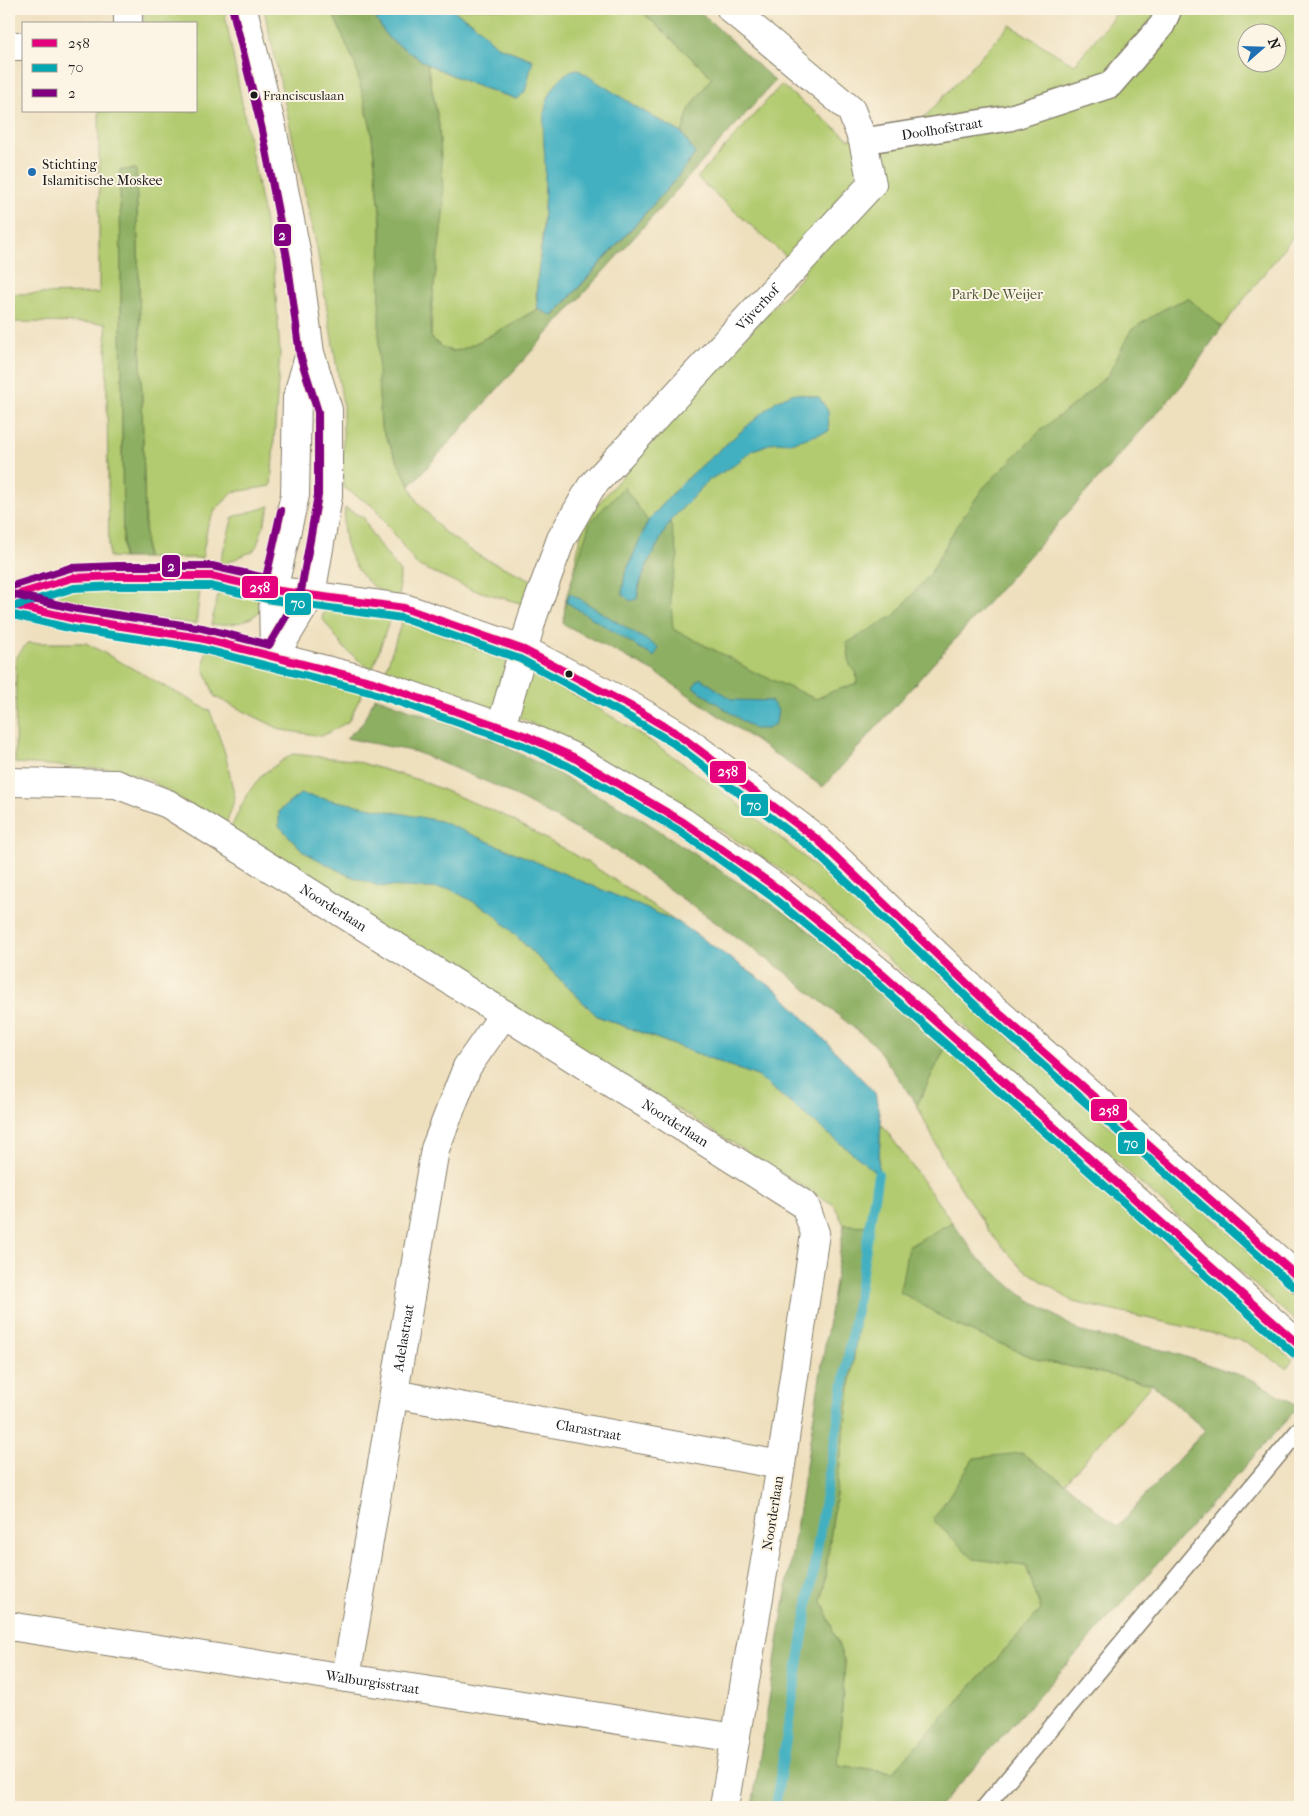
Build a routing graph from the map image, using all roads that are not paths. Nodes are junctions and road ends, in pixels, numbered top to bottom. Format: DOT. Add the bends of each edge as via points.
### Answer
graph roads {
  1 [pos="128,9"];
  2 [pos="243,9"];
  3 [pos="731,9"];
  4 [pos="1169,9"];
  5 [pos="128,22"];
  6 [pos="9,46"];
  7 [pos="22,46"];
  8 [pos="863,141"];
  9 [pos="310,352"];
  10 [pos="273,590"];
  11 [pos="311,595"];
  12 [pos="9,597"];
  13 [pos="9,604"];
  14 [pos="524,650"];
  15 [pos="274,656"];
  16 [pos="501,727"];
  17 [pos="9,782"];
  18 [pos="504,1014"];
  19 [pos="1300,1279"];
  20 [pos="1300,1346"];
  21 [pos="394,1394"];
  22 [pos="1300,1429"];
  23 [pos="781,1465"];
  24 [pos="9,1626"];
  25 [pos="346,1678"];
  26 [pos="736,1738"];
  27 [pos="724,1807"];
  28 [pos="985,1807"];
  1 -- 5 [label="street"];
  2 -- 9 [label="street" via="272,128 297,256"];
  3 -- 8 [label="street" via="852,110"];
  4 -- 8 [label="street, Doolhofstraat" via="1162,25 1110,85 1009,118"];
  6 -- 7 [label="street"];
  8 -- 14 [label="street, Vijverhof" via="872,184 591,487 561,539"];
  9 -- 10 [label="street" via="297,398 296,495"];
  9 -- 11 [label="street" via="328,410 328,496"];
  10 -- 11 [label="street"];
  10 -- 12 [label="street" via="211,576 116,576 72,578"];
  10 -- 15 [label="street"];
  11 -- 14 [label="street" via="404,608"];
  11 -- 15 [label="street"];
  13 -- 15 [label="street" via="75,619 200,638"];
  14 -- 16 [label="street"];
  14 -- 19 [label="street" via="679,735 818,840 984,999"];
  15 -- 16 [label="street" via="373,682"];
  16 -- 20 [label="street" via="572,757 598,772 683,822 777,888 882,974"];
  17 -- 18 [label="street, Noorderlaan" via="116,784 168,804"];
  18 -- 21 [label="street, Adelastraat" via="467,1067 435,1149"];
  18 -- 23 [label="street, Noorderlaan" via="805,1205 815,1233"];
  21 -- 23 [label="street, Clarastraat"];
  21 -- 25 [label="street, Adelastraat"];
  22 -- 28 [label="lane"];
  23 -- 26 [label="street, Noorderlaan"];
  24 -- 25 [label="street, Walburgisstraat"];
  25 -- 26 [label="street, Walburgisstraat"];
  26 -- 27 [label="street, Noorderlaan"];
}
